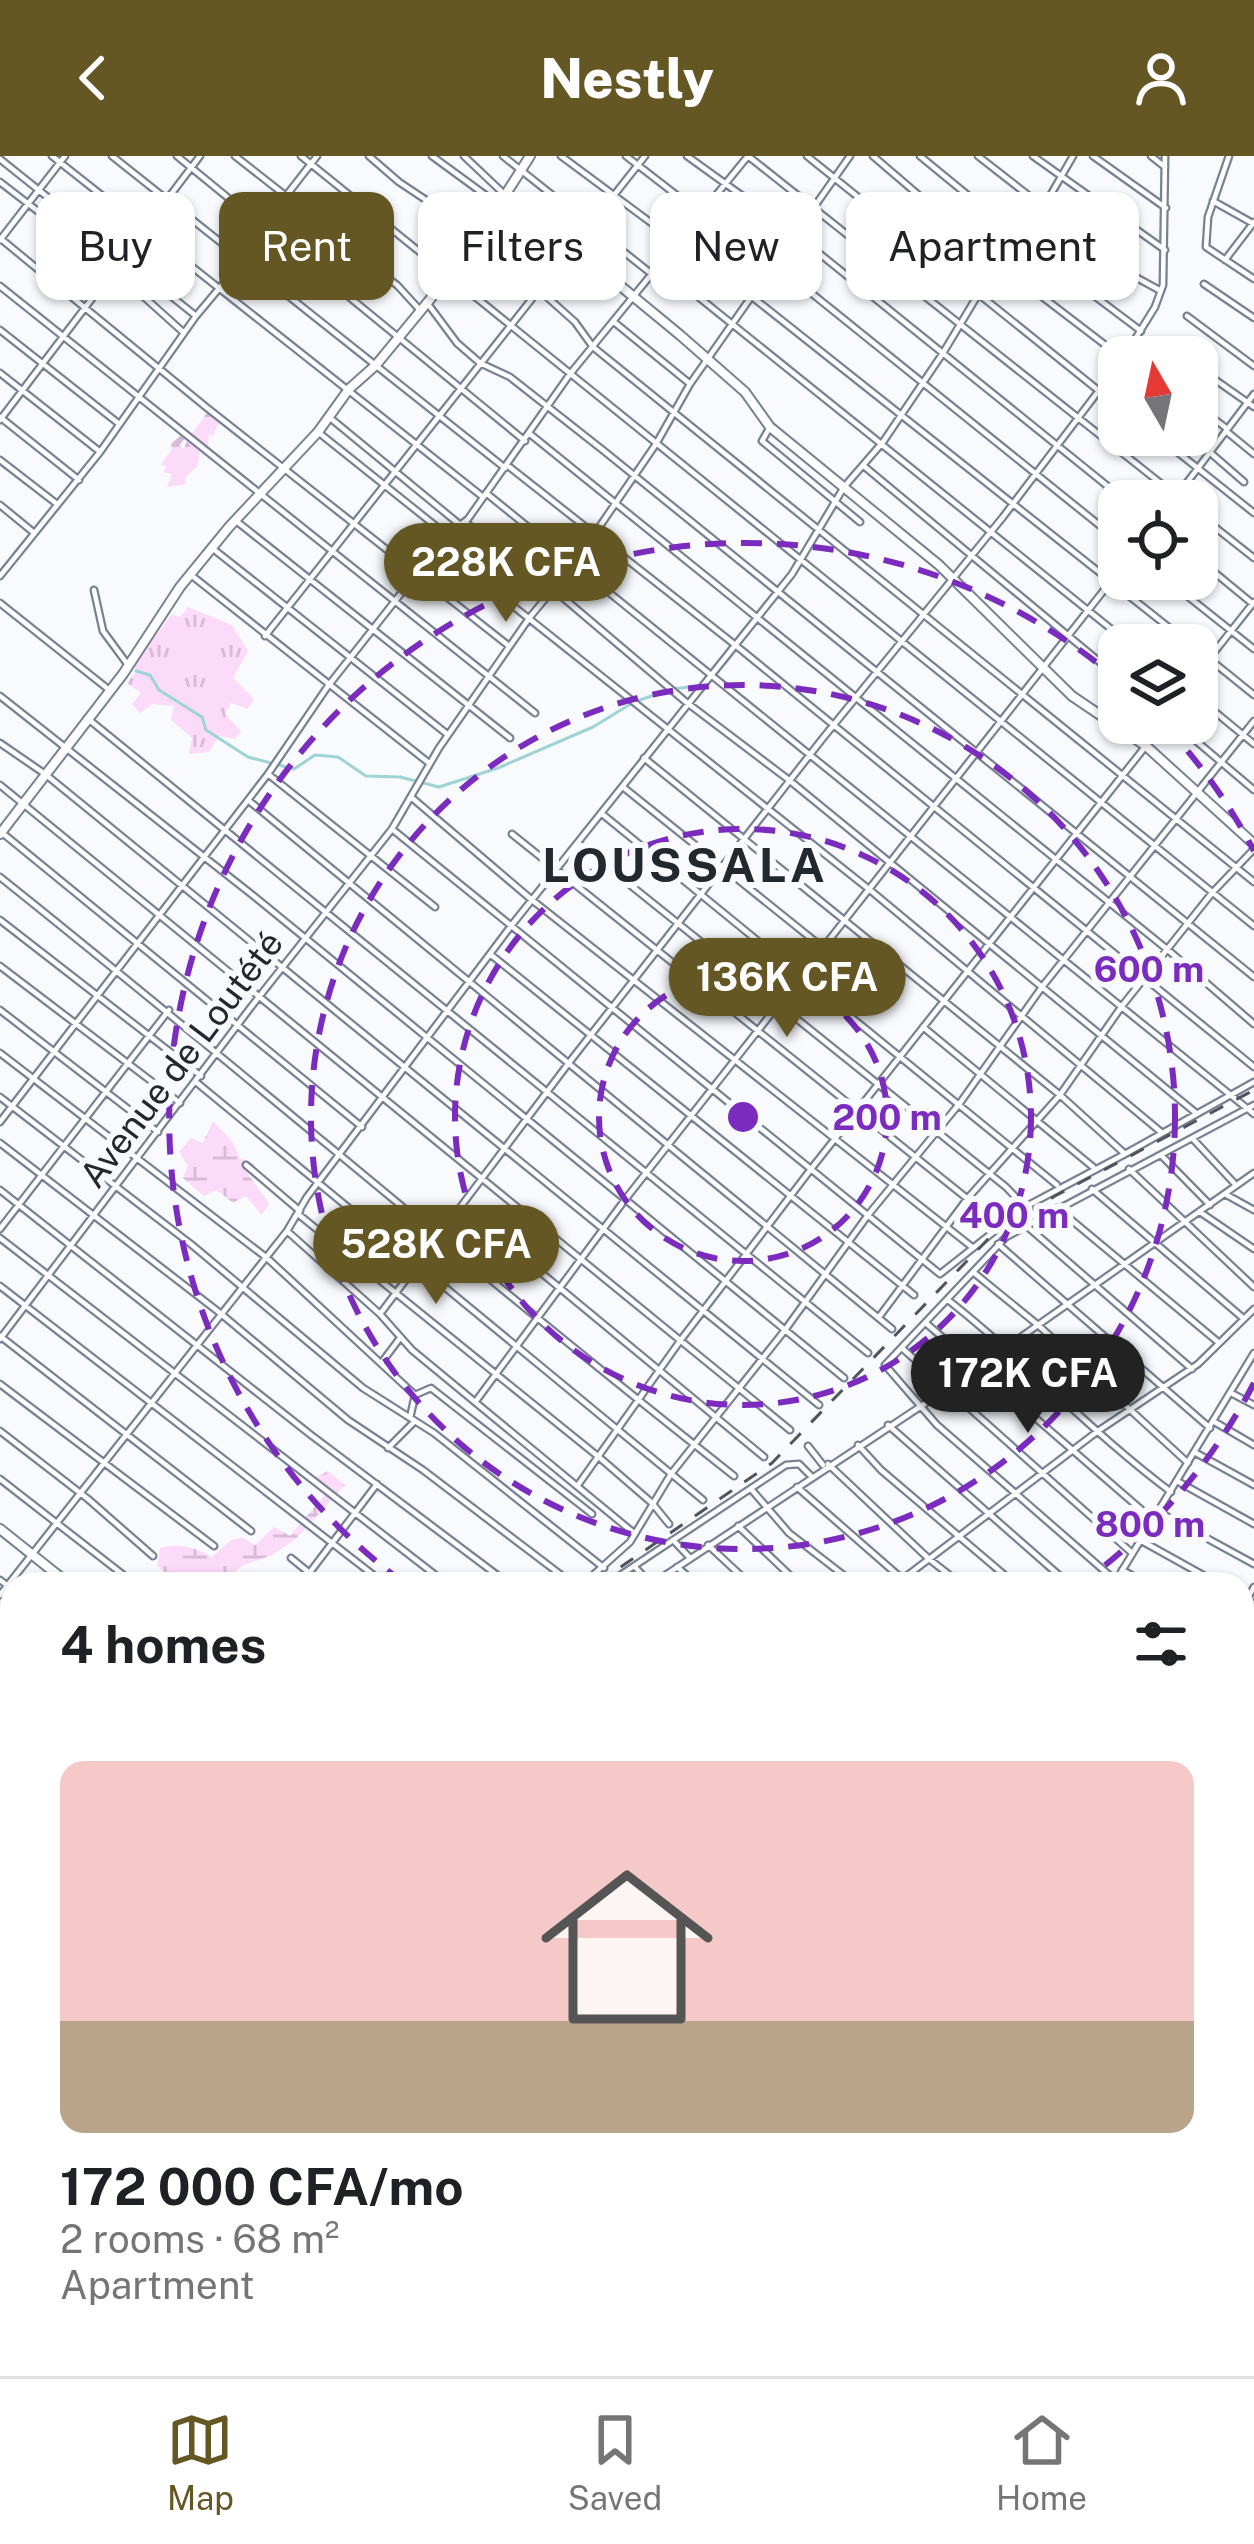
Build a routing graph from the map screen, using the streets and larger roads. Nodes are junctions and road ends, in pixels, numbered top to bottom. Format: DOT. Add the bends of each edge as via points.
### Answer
graph roads {
  1 [pos="52,156"];
  2 [pos="112,156"];
  3 [pos="177,156"];
  4 [pos="200,156"];
  5 [pos="235,156"];
  6 [pos="301,156"];
  7 [pos="317,156"];
  8 [pos="369,156"];
  9 [pos="432,156"];
  10 [pos="464,156"];
  11 [pos="503,156"];
  12 [pos="530,156"];
  13 [pos="561,156"];
  14 [pos="626,156"];
  15 [pos="645,156"];
  16 [pos="687,156"];
  17 [pos="748,156"];
  18 [pos="807,156"];
  19 [pos="850,156"];
  20 [pos="873,156"];
  21 [pos="920,156"];
  22 [pos="978,156"];
  23 [pos="1033,156"];
  24 [pos="1073,156"];
  25 [pos="1093,156"];
  26 [pos="1151,156"];
  27 [pos="1165,156"];
  28 [pos="1228,156"];
  29 [pos="0,159"];
  30 [pos="62,159"];
  31 [pos="311,164"];
  32 [pos="638,166"];
  33 [pos="191,167"];
  34 [pos="1166,167"];
  35 [pos="520,169"];
  36 [pos="1060,178"];
  37 [pos="836,179"];
  38 [pos="0,182"];
  39 [pos="723,185"];
  40 [pos="40,190"];
  41 [pos="43,192"];
  42 [pos="102,192"];
  43 [pos="157,192"];
  44 [pos="173,192"];
  45 [pos="222,192"];
  46 [pos="281,192"];
  47 [pos="289,192"];
  48 [pos="481,192"];
  49 [pos="502,192"];
  50 [pos="507,192"];
  51 [pos="549,192"];
  52 [pos="610,192"];
  53 [pos="616,192"];
  54 [pos="672,192"];
  55 [pos="718,192"];
  56 [pos="733,192"];
  57 [pos="796,192"];
  58 [pos="852,192"];
  59 [pos="915,192"];
  60 [pos="964,192"];
  61 [pos="1024,192"];
  62 [pos="1051,192"];
  63 [pos="418,195"];
  64 [pos="822,197"];
  65 [pos="1213,200"];
  66 [pos="28,203"];
  67 [pos="1166,208"];
  68 [pos="36,209"];
  69 [pos="822,212"];
  70 [pos="195,222"];
  71 [pos="1254,223"];
  72 [pos="3,229"];
  73 [pos="0,240"];
  74 [pos="219,241"];
  75 [pos="418,251"];
  76 [pos="1166,251"];
  77 [pos="626,253"];
  78 [pos="822,255"];
  79 [pos="1226,260"];
  80 [pos="195,266"];
  81 [pos="650,272"];
  82 [pos="1139,277"];
  83 [pos="650,278"];
  84 [pos="1254,279"];
  85 [pos="394,282"];
  86 [pos="1204,284"];
  87 [pos="219,285"];
  88 [pos="0,286"];
  89 [pos="219,287"];
  90 [pos="1162,288"];
  91 [pos="626,290"];
  92 [pos="635,298"];
  93 [pos="92,300"];
  94 [pos="148,300"];
  95 [pos="177,300"];
  96 [pos="238,300"];
  97 [pos="294,300"];
  98 [pos="354,300"];
  99 [pos="428,300"];
  100 [pos="477,300"];
  101 [pos="532,300"];
  102 [pos="549,300"];
  103 [pos="703,300"];
  104 [pos="749,300"];
  105 [pos="757,300"];
  106 [pos="817,300"];
  107 [pos="977,300"];
  108 [pos="985,300"];
  109 [pos="1045,300"];
  110 [pos="1102,300"];
  111 [pos="424,306"];
  112 [pos="85,310"];
  113 [pos="196,316"];
  114 [pos="1187,316"];
  115 [pos="1254,318"];
  116 [pos="614,322"];
  117 [pos="961,323"];
  118 [pos="733,324"];
  119 [pos="510,327"];
  120 [pos="0,330"];
  121 [pos="1142,331"];
  122 [pos="183,332"];
  123 [pos="64,336"];
  124 [pos="1138,336"];
  125 [pos="400,338"];
  126 [pos="1098,341"];
  127 [pos="593,347"];
  128 [pos="944,353"];
  129 [pos="709,360"];
  130 [pos="480,363"];
  131 [pos="43,364"];
  132 [pos="376,365"];
  133 [pos="1254,366"];
  134 [pos="158,368"];
  135 [pos="0,373"];
  136 [pos="569,374"];
  137 [pos="920,382"];
  138 [pos="1218,382"];
  139 [pos="691,384"];
  140 [pos="350,389"];
  141 [pos="461,389"];
  142 [pos="22,392"];
  143 [pos="1098,392"];
  144 [pos="1254,394"];
  145 [pos="137,395"];
  146 [pos="1251,405"];
  147 [pos="547,407"];
  148 [pos="674,412"];
  149 [pos="902,413"];
  150 [pos="439,415"];
  151 [pos="329,417"];
  152 [pos="1077,417"];
  153 [pos="0,418"];
  154 [pos="118,423"];
  155 [pos="1218,423"];
  156 [pos="770,427"];
  157 [pos="1226,430"];
  158 [pos="318,432"];
  159 [pos="530,434"];
  160 [pos="1218,440"];
  161 [pos="525,441"];
  162 [pos="883,442"];
  163 [pos="418,443"];
  164 [pos="656,444"];
  165 [pos="1057,446"];
  166 [pos="100,452"];
  167 [pos="1254,454"];
  168 [pos="1181,456"];
  169 [pos="1206,456"];
  170 [pos="1215,456"];
  171 [pos="0,460"];
  172 [pos="506,466"];
  173 [pos="864,466"];
  174 [pos="283,469"];
  175 [pos="1197,469"];
  176 [pos="394,470"];
  177 [pos="635,475"];
  178 [pos="1034,475"];
  179 [pos="79,480"];
  180 [pos="1100,480"];
  181 [pos="1153,480"];
  182 [pos="1189,480"];
  183 [pos="1244,482"];
  184 [pos="383,484"];
  185 [pos="844,488"];
  186 [pos="258,494"];
  187 [pos="485,495"];
  188 [pos="616,503"];
  189 [pos="836,503"];
  190 [pos="58,505"];
  191 [pos="1012,505"];
  192 [pos="0,506"];
  193 [pos="1254,513"];
  194 [pos="235,520"];
  195 [pos="860,522"];
  196 [pos="353,523"];
  197 [pos="462,523"];
  198 [pos="1098,525"];
  199 [pos="818,530"];
  200 [pos="991,530"];
  201 [pos="1218,530"];
  202 [pos="34,533"];
  203 [pos="447,535"];
  204 [pos="594,535"];
  205 [pos="439,547"];
  206 [pos="212,548"];
  207 [pos="332,550"];
  208 [pos="0,554"];
  209 [pos="969,555"];
  210 [pos="1254,558"];
  211 [pos="10,562"];
  212 [pos="799,562"];
  213 [pos="574,564"];
  214 [pos="1098,571"];
  215 [pos="191,575"];
  216 [pos="1218,576"];
  217 [pos="0,577"];
  218 [pos="310,577"];
  219 [pos="418,577"];
  220 [pos="953,579"];
  221 [pos="94,590"];
  222 [pos="554,590"];
  223 [pos="778,591"];
  224 [pos="1098,599"];
  225 [pos="1135,600"];
  226 [pos="1193,600"];
  227 [pos="0,603"];
  228 [pos="396,604"];
  229 [pos="1254,604"];
  230 [pos="287,608"];
  231 [pos="1090,610"];
  232 [pos="926,614"];
  233 [pos="530,617"];
  234 [pos="754,617"];
  235 [pos="1106,624"];
  236 [pos="1165,624"];
  237 [pos="374,630"];
  238 [pos="1232,630"];
  239 [pos="265,636"];
  240 [pos="1068,636"];
  241 [pos="734,644"];
  242 [pos="902,644"];
  243 [pos="509,646"];
  244 [pos="1218,647"];
  245 [pos="1254,649"];
  246 [pos="352,657"];
  247 [pos="1098,661"];
  248 [pos="129,665"];
  249 [pos="1218,665"];
  250 [pos="1044,667"];
  251 [pos="711,673"];
  252 [pos="877,673"];
  253 [pos="490,675"];
  254 [pos="328,686"];
  255 [pos="110,691"];
  256 [pos="1023,694"];
  257 [pos="1254,695"];
  258 [pos="0,696"];
  259 [pos="856,698"];
  260 [pos="686,702"];
  261 [pos="470,706"];
  262 [pos="536,713"];
  263 [pos="1218,714"];
  264 [pos="87,718"];
  265 [pos="1254,722"];
  266 [pos="999,723"];
  267 [pos="833,724"];
  268 [pos="667,728"];
  269 [pos="448,735"];
  270 [pos="1243,735"];
  271 [pos="510,738"];
  272 [pos="0,743"];
  273 [pos="1200,744"];
  274 [pos="1254,744"];
  275 [pos="66,745"];
  276 [pos="1146,746"];
  277 [pos="977,752"];
  278 [pos="810,754"];
  279 [pos="644,758"];
  280 [pos="1222,762"];
  281 [pos="429,764"];
  282 [pos="45,774"];
  283 [pos="268,774"];
  284 [pos="1122,776"];
  285 [pos="956,779"];
  286 [pos="789,780"];
  287 [pos="0,785"];
  288 [pos="623,787"];
  289 [pos="1254,790"];
  290 [pos="1200,793"];
  291 [pos="411,797"];
  292 [pos="248,800"];
  293 [pos="1100,803"];
  294 [pos="22,804"];
  295 [pos="934,807"];
  296 [pos="768,810"];
  297 [pos="601,814"];
  298 [pos="1177,818"];
  299 [pos="225,829"];
  300 [pos="392,829"];
  301 [pos="0,832"];
  302 [pos="1078,833"];
  303 [pos="512,834"];
  304 [pos="912,837"];
  305 [pos="745,840"];
  306 [pos="578,843"];
  307 [pos="1153,845"];
  308 [pos="1254,847"];
  309 [pos="371,855"];
  310 [pos="204,857"];
  311 [pos="1056,860"];
  312 [pos="891,864"];
  313 [pos="1236,866"];
  314 [pos="724,867"];
  315 [pos="557,869"];
  316 [pos="0,877"];
  317 [pos="1132,877"];
  318 [pos="1254,882"];
  319 [pos="349,884"];
  320 [pos="182,886"];
  321 [pos="1033,887"];
  322 [pos="870,890"];
  323 [pos="1212,892"];
  324 [pos="702,895"];
  325 [pos="532,899"];
  326 [pos="1110,903"];
  327 [pos="435,907"];
  328 [pos="326,913"];
  329 [pos="159,914"];
  330 [pos="1010,916"];
  331 [pos="845,919"];
  332 [pos="0,920"];
  333 [pos="1189,922"];
  334 [pos="679,924"];
  335 [pos="511,926"];
  336 [pos="1254,926"];
  337 [pos="1090,932"];
  338 [pos="304,940"];
  339 [pos="137,943"];
  340 [pos="989,943"];
  341 [pos="822,947"];
  342 [pos="658,950"];
  343 [pos="1168,950"];
  344 [pos="490,954"];
  345 [pos="1065,961"];
  346 [pos="0,966"];
  347 [pos="282,968"];
  348 [pos="116,970"];
  349 [pos="967,973"];
  350 [pos="1254,976"];
  351 [pos="800,977"];
  352 [pos="1144,979"];
  353 [pos="635,980"];
  354 [pos="470,983"];
  355 [pos="1042,987"];
  356 [pos="96,996"];
  357 [pos="259,996"];
  358 [pos="945,1000"];
  359 [pos="1122,1006"];
  360 [pos="778,1007"];
  361 [pos="612,1009"];
  362 [pos="0,1010"];
  363 [pos="169,1010"];
  364 [pos="448,1012"];
  365 [pos="1022,1018"];
  366 [pos="239,1023"];
  367 [pos="75,1024"];
  368 [pos="1254,1024"];
  369 [pos="923,1027"];
  370 [pos="757,1033"];
  371 [pos="592,1036"];
  372 [pos="1101,1036"];
  373 [pos="149,1037"];
  374 [pos="428,1038"];
  375 [pos="1001,1048"];
  376 [pos="55,1052"];
  377 [pos="0,1053"];
  378 [pos="219,1053"];
  379 [pos="900,1057"];
  380 [pos="735,1062"];
  381 [pos="1081,1063"];
  382 [pos="128,1064"];
  383 [pos="568,1064"];
  384 [pos="1254,1067"];
  385 [pos="406,1070"];
  386 [pos="981,1075"];
  387 [pos="34,1079"];
  388 [pos="199,1079"];
  389 [pos="1254,1082"];
  390 [pos="877,1085"];
  391 [pos="711,1090"];
  392 [pos="107,1091"];
  393 [pos="547,1094"];
  394 [pos="1060,1095"];
  395 [pos="0,1097"];
  396 [pos="1228,1097"];
  397 [pos="384,1098"];
  398 [pos="180,1103"];
  399 [pos="960,1103"];
  400 [pos="12,1107"];
  401 [pos="1251,1107"];
  402 [pos="856,1112"];
  403 [pos="1196,1113"];
  404 [pos="1254,1114"];
  405 [pos="691,1116"];
  406 [pos="86,1119"];
  407 [pos="526,1121"];
  408 [pos="1038,1121"];
  409 [pos="0,1122"];
  410 [pos="362,1127"];
  411 [pos="158,1132"];
  412 [pos="1161,1132"];
  413 [pos="937,1133"];
  414 [pos="1193,1139"];
  415 [pos="834,1140"];
  416 [pos="0,1143"];
  417 [pos="668,1144"];
  418 [pos="65,1147"];
  419 [pos="504,1150"];
  420 [pos="1015,1150"];
  421 [pos="1126,1154"];
  422 [pos="1161,1155"];
  423 [pos="339,1157"];
  424 [pos="915,1158"];
  425 [pos="137,1159"];
  426 [pos="246,1166"];
  427 [pos="1093,1167"];
  428 [pos="811,1169"];
  429 [pos="1129,1169"];
  430 [pos="1254,1173"];
  431 [pos="646,1174"];
  432 [pos="43,1175"];
  433 [pos="991,1176"];
  434 [pos="483,1179"];
  435 [pos="317,1185"];
  436 [pos="892,1185"];
  437 [pos="1236,1185"];
  438 [pos="1058,1186"];
  439 [pos="117,1187"];
  440 [pos="0,1190"];
  441 [pos="1092,1190"];
  442 [pos="1225,1194"];
  443 [pos="790,1198"];
  444 [pos="967,1199"];
  445 [pos="624,1201"];
  446 [pos="20,1204"];
  447 [pos="1210,1205"];
  448 [pos="1025,1207"];
  449 [pos="463,1208"];
  450 [pos="1057,1208"];
  451 [pos="1254,1210"];
  452 [pos="299,1212"];
  453 [pos="1200,1213"];
  454 [pos="868,1215"];
  455 [pos="96,1216"];
  456 [pos="1000,1225"];
  457 [pos="1185,1225"];
  458 [pos="769,1227"];
  459 [pos="944,1228"];
  460 [pos="1029,1228"];
  461 [pos="603,1229"];
  462 [pos="287,1232"];
  463 [pos="0,1233"];
  464 [pos="439,1238"];
  465 [pos="848,1242"];
  466 [pos="998,1244"];
  467 [pos="1155,1244"];
  468 [pos="73,1246"];
  469 [pos="972,1246"];
  470 [pos="1254,1249"];
  471 [pos="748,1256"];
  472 [pos="267,1258"];
  473 [pos="581,1259"];
  474 [pos="923,1261"];
  475 [pos="1125,1264"];
  476 [pos="418,1266"];
  477 [pos="973,1272"];
  478 [pos="824,1274"];
  479 [pos="50,1276"];
  480 [pos="726,1282"];
  481 [pos="242,1285"];
  482 [pos="0,1286"];
  483 [pos="903,1286"];
  484 [pos="1095,1286"];
  485 [pos="1254,1287"];
  486 [pos="559,1289"];
  487 [pos="396,1294"];
  488 [pos="914,1295"];
  489 [pos="804,1300"];
  490 [pos="948,1300"];
  491 [pos="26,1306"];
  492 [pos="1066,1307"];
  493 [pos="1254,1309"];
  494 [pos="220,1312"];
  495 [pos="703,1312"];
  496 [pos="380,1314"];
  497 [pos="879,1316"];
  498 [pos="536,1318"];
  499 [pos="1244,1319"];
  500 [pos="927,1324"];
  501 [pos="1038,1325"];
  502 [pos="892,1329"];
  503 [pos="784,1330"];
  504 [pos="1,1337"];
  505 [pos="400,1338"];
  506 [pos="680,1341"];
  507 [pos="197,1343"];
  508 [pos="1219,1343"];
  509 [pos="1008,1346"];
  510 [pos="514,1347"];
  511 [pos="903,1349"];
  512 [pos="868,1353"];
  513 [pos="1254,1353"];
  514 [pos="761,1359"];
  515 [pos="382,1362"];
  516 [pos="1251,1363"];
  517 [pos="979,1366"];
  518 [pos="1192,1369"];
  519 [pos="658,1371"];
  520 [pos="174,1372"];
  521 [pos="495,1375"];
  522 [pos="844,1378"];
  523 [pos="0,1384"];
  524 [pos="739,1387"];
  525 [pos="1162,1388"];
  526 [pos="947,1389"];
  527 [pos="1232,1393"];
  528 [pos="415,1395"];
  529 [pos="476,1401"];
  530 [pos="151,1402"];
  531 [pos="640,1402"];
  532 [pos="819,1405"];
  533 [pos="920,1405"];
  534 [pos="1254,1406"];
  535 [pos="1128,1410"];
  536 [pos="716,1416"];
  537 [pos="411,1420"];
  538 [pos="1212,1424"];
  539 [pos="888,1425"];
  540 [pos="790,1430"];
  541 [pos="1098,1431"];
  542 [pos="0,1432"];
  543 [pos="127,1432"];
  544 [pos="619,1432"];
  545 [pos="694,1445"];
  546 [pos="858,1445"];
  547 [pos="1254,1445"];
  548 [pos="808,1446"];
  549 [pos="388,1448"];
  550 [pos="1072,1451"];
  551 [pos="1195,1452"];
  552 [pos="764,1457"];
  553 [pos="600,1458"];
  554 [pos="103,1463"];
  555 [pos="1188,1463"];
  556 [pos="826,1465"];
  557 [pos="671,1474"];
  558 [pos="1042,1474"];
  559 [pos="734,1476"];
  560 [pos="811,1476"];
  561 [pos="0,1479"];
  562 [pos="1177,1481"];
  563 [pos="377,1484"];
  564 [pos="578,1485"];
  565 [pos="1254,1485"];
  566 [pos="797,1487"];
  567 [pos="751,1489"];
  568 [pos="79,1492"];
  569 [pos="1171,1492"];
  570 [pos="1016,1493"];
  571 [pos="703,1500"];
  572 [pos="652,1503"];
  573 [pos="766,1510"];
  574 [pos="1157,1511"];
  575 [pos="355,1514"];
  576 [pos="592,1514"];
  577 [pos="988,1515"];
  578 [pos="1152,1519"];
  579 [pos="56,1522"];
  580 [pos="669,1524"];
  581 [pos="1254,1524"];
  582 [pos="738,1526"];
  583 [pos="0,1529"];
  584 [pos="251,1531"];
  585 [pos="635,1534"];
  586 [pos="960,1537"];
  587 [pos="673,1540"];
  588 [pos="1139,1540"];
  589 [pos="333,1542"];
  590 [pos="708,1545"];
  591 [pos="214,1546"];
  592 [pos="1132,1553"];
  593 [pos="32,1554"];
  594 [pos="153,1556"];
  595 [pos="291,1558"];
  596 [pos="690,1558"];
  597 [pos="929,1559"];
  598 [pos="1254,1564"];
  599 [pos="634,1566"];
  600 [pos="677,1567"];
  601 [pos="604,1568"];
  602 [pos="1122,1570"];
  603 [pos="20,1572"];
  604 [pos="54,1572"];
  605 [pos="120,1572"];
  606 [pos="309,1572"];
  607 [pos="311,1572"];
  608 [pos="370,1572"];
  609 [pos="431,1572"];
  610 [pos="493,1572"];
  611 [pos="557,1572"];
  612 [pos="599,1572"];
  613 [pos="625,1572"];
  614 [pos="640,1572"];
  615 [pos="669,1572"];
  616 [pos="683,1572"];
  617 [pos="737,1572"];
  618 [pos="786,1572"];
  619 [pos="839,1572"];
  620 [pos="891,1572"];
  621 [pos="914,1572"];
  622 [pos="946,1572"];
  623 [pos="1001,1572"];
  624 [pos="1056,1572"];
  625 [pos="1104,1572"];
  626 [pos="1126,1572"];
  627 [pos="1197,1572"];
  1 -- 30 [label="street"];
  2 -- 43 [label="street"];
  3 -- 33 [label="street"];
  4 -- 33 [label="street"];
  5 -- 46 [label="street"];
  6 -- 31 [label="street"];
  7 -- 31 [label="street"];
  8 -- 63 [label="street"];
  9 -- 48 [label="street"];
  10 -- 49 [label="street"];
  11 -- 35 [label="street"];
  12 -- 35 [label="street"];
  13 -- 52 [label="street"];
  14 -- 32 [label="street"];
  15 -- 32 [label="street"];
  16 -- 39 [label="street"];
  17 -- 39 [label="street"];
  17 -- 57 [label="street"];
  18 -- 37 [label="street"];
  19 -- 37 [label="street, Avenue de Loutété"];
  20 -- 59 [label="street"];
  21 -- 60 [label="street"];
  22 -- 61 [label="street"];
  23 -- 36 [label="street"];
  24 -- 36 [label="street"];
  25 -- 67 [label="street"];
  26 -- 34 [label="street"];
  27 -- 34 [label="street"];
  28 -- 65 [label="street"];
  29 -- 40 [label="street"];
  30 -- 40 [label="street"];
  30 -- 42 [label="street"];
  31 -- 47 [label="street"];
  31 -- 75 [label="street"];
  32 -- 53 [label="street"];
  32 -- 54 [label="street"];
  33 -- 44 [label="street"];
  33 -- 45 [label="street"];
  34 -- 67 [label="street"];
  35 -- 50 [label="street"];
  35 -- 51 [label="street"];
  36 -- 62 [label="street"];
  36 -- 76 [label="street"];
  37 -- 58 [label="street"];
  37 -- 64 [label="street, Avenue de Loutété"];
  38 -- 66 [label="street"];
  39 -- 55 [label="street"];
  39 -- 56 [label="street"];
  40 -- 41 [label="street"];
  40 -- 66 [label="street"];
  65 -- 71 [label="street"];
  65 -- 79 [label="street" via="1206,248"];
  66 -- 68 [label="street"];
  66 -- 72 [label="street"];
  67 -- 76 [label="street"];
  69 -- 117 [label="street"];
  70 -- 74 [label="street"];
  71 -- 79 [label="street"];
  72 -- 73 [label="street"];
  73 -- 112 [label="street"];
  76 -- 90 [label="street"];
  77 -- 81 [label="street"];
  78 -- 128 [label="street"];
  79 -- 84 [label="street"];
  80 -- 87 [label="street"];
  82 -- 90 [label="street"];
  83 -- 92 [label="street"];
  85 -- 111 [label="street"];
  86 -- 115 [label="street"];
  88 -- 123 [label="street"];
  89 -- 113 [label="street"];
  90 -- 121 [label="street"];
  91 -- 92 [label="street"];
  92 -- 116 [label="street"];
  92 -- 129 [label="street"];
  93 -- 112 [label="street"];
  94 -- 122 [label="street"];
  95 -- 113 [label="street"];
  96 -- 140 [label="street"];
  97 -- 132 [label="street"];
  98 -- 125 [label="street"];
  99 -- 111 [label="street"];
  100 -- 119 [label="street"];
  101 -- 119 [label="street"];
  102 -- 127 [label="street"];
  103 -- 118 [label="street"];
  104 -- 118 [label="street, Avenue de Loutété"];
  105 -- 149 [label="street"];
  106 -- 137 [label="street"];
  107 -- 117 [label="street"];
  108 -- 143 [label="street"];
  109 -- 126 [label="street"];
  110 -- 121 [label="street"];
  111 -- 125 [label="street"];
  111 -- 130 [label="street"];
  112 -- 123 [label="street"];
  112 -- 134 [label="street"];
  113 -- 122 [label="street"];
  114 -- 133 [label="street"];
  116 -- 127 [label="street"];
  116 -- 139 [label="street"];
  117 -- 128 [label="street"];
  117 -- 152 [label="street"];
  118 -- 129 [label="street, Avenue de Loutété"];
  118 -- 162 [label="street"];
  119 -- 130 [label="street"];
  119 -- 136 [label="street"];
  120 -- 131 [label="street"];
  121 -- 124 [label="street"];
  122 -- 134 [label="street"];
  123 -- 131 [label="street"];
  123 -- 145 [label="street"];
  125 -- 132 [label="street"];
  125 -- 141 [label="street"];
  127 -- 136 [label="street"];
  127 -- 148 [label="street"];
  128 -- 137 [label="street"];
  128 -- 165 [label="street"];
  129 -- 139 [label="street, Avenue de Loutété"];
  129 -- 156 [label="street"];
  130 -- 141 [label="street"];
  130 -- 147 [label="street"];
  131 -- 142 [label="street"];
  131 -- 154 [label="street"];
  132 -- 140 [label="street"];
  132 -- 150 [label="street"];
  134 -- 145 [label="street"];
  134 -- 174 [label="street"];
  135 -- 142 [label="street"];
  136 -- 147 [label="street"];
  136 -- 164 [label="street"];
  137 -- 149 [label="street"];
  137 -- 178 [label="street"];
  138 -- 146 [label="street"];
  139 -- 148 [label="street, Avenue de Loutété"];
  140 -- 151 [label="street"];
  140 -- 163 [label="street"];
  141 -- 150 [label="street"];
  141 -- 161 [label="street"];
  142 -- 153 [label="street"];
  142 -- 166 [label="street"];
  143 -- 152 [label="street"];
  144 -- 146 [label="street"];
  145 -- 154 [label="street"];
  145 -- 186 [label="street"];
  146 -- 157 [label="street"];
  147 -- 159 [label="street"];
  147 -- 177 [label="street"];
  148 -- 164 [label="street, Avenue de Loutété"];
  148 -- 199 [label="street"];
  149 -- 162 [label="street"];
  149 -- 191 [label="street"];
  150 -- 163 [label="street"];
  150 -- 172 [label="street"];
  151 -- 158 [label="street"];
  151 -- 176 [label="street"];
  152 -- 165 [label="street"];
  152 -- 181 [label="street"];
  153 -- 179 [label="street"];
  154 -- 166 [label="street"];
  155 -- 157 [label="street"];
  156 -- 185 [label="street"];
  156 -- 189 [label="street" via="762,441"];
  157 -- 160 [label="street"];
  157 -- 167 [label="street"];
  158 -- 174 [label="street"];
  158 -- 184 [label="street"];
  159 -- 161 [label="street"];
  159 -- 188 [label="street"];
  161 -- 172 [label="street"];
  162 -- 173 [label="street"];
  162 -- 200 [label="street"];
  163 -- 176 [label="street"];
  163 -- 187 [label="street"];
  164 -- 177 [label="street, Avenue de Loutété"];
  164 -- 212 [label="street"];
  165 -- 178 [label="street"];
  165 -- 180 [label="street"];
  166 -- 179 [label="street"];
  168 -- 175 [label="street"];
  169 -- 175 [label="street"];
  170 -- 183 [label="street"];
  171 -- 190 [label="street"];
  172 -- 187 [label="street"];
  172 -- 204 [label="street"];
  173 -- 185 [label="street"];
  173 -- 209 [label="street"];
  174 -- 186 [label="street"];
  174 -- 196 [label="street"];
  175 -- 182 [label="street"];
  175 -- 193 [label="street"];
  176 -- 184 [label="street"];
  176 -- 197 [label="street"];
  177 -- 188 [label="street, Avenue de Loutété"];
  177 -- 223 [label="street"];
  178 -- 191 [label="street"];
  178 -- 198 [label="street"];
  179 -- 190 [label="street"];
  184 -- 196 [label="street"];
  184 -- 203 [label="street"];
  185 -- 189 [label="street"];
  185 -- 220 [label="street"];
  186 -- 194 [label="street"];
  186 -- 207 [label="street"];
  187 -- 197 [label="street"];
  187 -- 213 [label="street"];
  188 -- 204 [label="street, Avenue de Loutété"];
  188 -- 234 [label="street"];
  189 -- 195 [label="street"];
  189 -- 199 [label="street"];
  190 -- 202 [label="street"];
  191 -- 200 [label="street"];
  191 -- 214 [label="street"];
  192 -- 202 [label="street"];
  194 -- 206 [label="street"];
  194 -- 218 [label="street"];
  196 -- 207 [label="street"];
  196 -- 219 [label="street"];
  197 -- 203 [label="street"];
  197 -- 222 [label="street"];
  199 -- 212 [label="street"];
  199 -- 232 [label="street"];
  200 -- 209 [label="street"];
  200 -- 231 [label="street"];
  201 -- 210 [label="street"];
  202 -- 211 [label="street"];
  203 -- 205 [label="street"];
  204 -- 213 [label="street, Avenue de Loutété"];
  204 -- 241 [label="street"];
  205 -- 219 [label="street"];
  205 -- 233 [label="street"];
  206 -- 215 [label="street"];
  206 -- 230 [label="street"];
  207 -- 218 [label="street"];
  207 -- 228 [label="street"];
  208 -- 211 [label="street"];
  209 -- 220 [label="street"];
  209 -- 240 [label="street"];
  211 -- 217 [label="street"];
  212 -- 223 [label="street"];
  212 -- 242 [label="street"];
  213 -- 222 [label="street, Avenue de Loutété"];
  213 -- 251 [label="street"];
  215 -- 239 [label="street"];
  215 -- 248 [label="street"];
  216 -- 229 [label="street"];
  218 -- 230 [label="street"];
  218 -- 237 [label="street"];
  219 -- 228 [label="street"];
  219 -- 243 [label="street"];
  220 -- 232 [label="street"];
  220 -- 250 [label="street"];
  221 -- 248 [label="street" via="103,631"];
  222 -- 233 [label="street, Avenue de Loutété"];
  222 -- 260 [label="street"];
  223 -- 234 [label="street"];
  223 -- 252 [label="street"];
  224 -- 231 [label="street"];
  225 -- 236 [label="street"];
  226 -- 238 [label="street"];
  227 -- 255 [label="street"];
  228 -- 237 [label="street"];
  228 -- 253 [label="street"];
  229 -- 238 [label="street"];
  230 -- 239 [label="street"];
  230 -- 246 [label="street"];
  231 -- 235 [label="street"];
  231 -- 240 [label="street"];
  232 -- 242 [label="street"];
  232 -- 256 [label="street"];
  233 -- 243 [label="street, Avenue de Loutété"];
  233 -- 268 [label="street"];
  234 -- 241 [label="street"];
  234 -- 259 [label="street"];
  237 -- 246 [label="street"];
  237 -- 261 [label="street"];
  238 -- 244 [label="street"];
  238 -- 245 [label="street"];
  239 -- 254 [label="street"];
  240 -- 247 [label="street"];
  240 -- 250 [label="street"];
  241 -- 251 [label="street"];
  241 -- 267 [label="street"];
  242 -- 252 [label="street"];
  242 -- 266 [label="street"];
  243 -- 253 [label="street, Avenue de Loutété"];
  246 -- 254 [label="street"];
  246 -- 269 [label="street"];
  248 -- 255 [label="street"];
  249 -- 257 [label="street"];
  250 -- 256 [label="street"];
  250 -- 276 [label="street"];
  251 -- 260 [label="street"];
  251 -- 278 [label="street"];
  252 -- 259 [label="street"];
  252 -- 277 [label="street"];
  253 -- 261 [label="street, Avenue de Loutété"];
  253 -- 262 [label="street"];
  254 -- 281 [label="street"];
  254 -- 283 [label="street"];
  255 -- 264 [label="street"];
  256 -- 266 [label="street"];
  256 -- 284 [label="street"];
  258 -- 275 [label="street"];
  259 -- 267 [label="street"];
  259 -- 285 [label="street"];
  260 -- 268 [label="street"];
  260 -- 286 [label="street"];
  261 -- 269 [label="street, Avenue de Loutété"];
  261 -- 271 [label="street"];
  263 -- 270 [label="street"];
  264 -- 275 [label="street"];
  264 -- 299 [label="street"];
  265 -- 270 [label="street"];
  266 -- 277 [label="street"];
  266 -- 293 [label="street"];
  267 -- 278 [label="street"];
  267 -- 295 [label="street"];
  268 -- 279 [label="street"];
  268 -- 296 [label="street"];
  269 -- 281 [label="street, Avenue de Loutété"];
  270 -- 274 [label="street"];
  270 -- 280 [label="street"];
  272 -- 282 [label="street"];
  273 -- 280 [label="street"];
  275 -- 282 [label="street"];
  275 -- 310 [label="street"];
  276 -- 284 [label="street"];
  276 -- 290 [label="street"];
  277 -- 285 [label="street"];
  277 -- 302 [label="street"];
  278 -- 286 [label="street"];
  278 -- 304 [label="street"];
  279 -- 288 [label="street"];
  279 -- 305 [label="street"];
  280 -- 289 [label="street"];
  280 -- 290 [label="street"];
  281 -- 291 [label="street, Avenue de Loutété"];
  282 -- 294 [label="street"];
  282 -- 320 [label="street"];
  283 -- 292 [label="street"];
  283 -- 309 [label="street"];
  284 -- 293 [label="street"];
  284 -- 298 [label="street"];
  285 -- 295 [label="street"];
  285 -- 311 [label="street"];
  286 -- 296 [label="street"];
  286 -- 312 [label="street"];
  287 -- 294 [label="street"];
  288 -- 297 [label="street"];
  288 -- 314 [label="street"];
  290 -- 298 [label="street"];
  290 -- 308 [label="street"];
  291 -- 300 [label="street, Avenue de Loutété"];
  291 -- 325 [label="street"];
  292 -- 299 [label="street"];
  292 -- 319 [label="street"];
  293 -- 302 [label="street"];
  293 -- 307 [label="street"];
  294 -- 301 [label="street"];
  294 -- 329 [label="street"];
  295 -- 304 [label="street"];
  295 -- 321 [label="street"];
  296 -- 305 [label="street"];
  296 -- 322 [label="street"];
  297 -- 306 [label="street"];
  297 -- 324 [label="street"];
  298 -- 307 [label="street"];
  298 -- 313 [label="street"];
  299 -- 310 [label="street"];
  299 -- 328 [label="street"];
  300 -- 309 [label="street, Avenue de Loutété"];
  300 -- 335 [label="street"];
  301 -- 339 [label="street"];
  302 -- 311 [label="street"];
  302 -- 317 [label="street"];
  303 -- 315 [label="street"];
  304 -- 312 [label="street"];
  304 -- 330 [label="street"];
  305 -- 314 [label="street"];
  305 -- 331 [label="street"];
  306 -- 315 [label="street"];
  306 -- 334 [label="street"];
  307 -- 317 [label="street"];
  307 -- 323 [label="street"];
  308 -- 313 [label="street"];
  309 -- 319 [label="street, Avenue de Loutété"];
  309 -- 327 [label="street"];
  310 -- 320 [label="street"];
  310 -- 338 [label="street"];
  311 -- 321 [label="street"];
  311 -- 326 [label="street"];
  312 -- 322 [label="street"];
  312 -- 340 [label="street"];
  313 -- 318 [label="street"];
  313 -- 323 [label="street"];
  314 -- 324 [label="street"];
  314 -- 341 [label="street"];
  315 -- 325 [label="street"];
  315 -- 342 [label="street"];
  316 -- 348 [label="street"];
  317 -- 326 [label="street"];
  317 -- 333 [label="street"];
  319 -- 328 [label="street, Avenue de Loutété"];
  319 -- 354 [label="street"];
  320 -- 329 [label="street"];
  320 -- 347 [label="street"];
  321 -- 330 [label="street"];
  321 -- 337 [label="street"];
  322 -- 331 [label="street"];
  322 -- 349 [label="street"];
  323 -- 333 [label="street"];
  323 -- 336 [label="street"];
  324 -- 334 [label="street"];
  324 -- 351 [label="street"];
  325 -- 335 [label="street"];
  325 -- 353 [label="street"];
  326 -- 337 [label="street"];
  326 -- 343 [label="street"];
  328 -- 338 [label="street, Avenue de Loutété"];
  328 -- 364 [label="street"];
  329 -- 339 [label="street"];
  329 -- 357 [label="street"];
  330 -- 340 [label="street"];
  330 -- 345 [label="street"];
  331 -- 341 [label="street"];
  331 -- 358 [label="street"];
  332 -- 356 [label="street"];
  333 -- 343 [label="street"];
  333 -- 350 [label="street"];
  334 -- 342 [label="street"];
  334 -- 360 [label="street"];
  335 -- 344 [label="street"];
  335 -- 361 [label="street"];
  337 -- 345 [label="street"];
  337 -- 352 [label="street"];
  338 -- 347 [label="street, Avenue de Loutété"];
  338 -- 374 [label="street"];
  339 -- 348 [label="street"];
  339 -- 366 [label="street"];
  340 -- 349 [label="street"];
  340 -- 355 [label="street"];
  341 -- 351 [label="street"];
  342 -- 353 [label="street"];
  342 -- 370 [label="street"];
  343 -- 352 [label="street"];
  343 -- 368 [label="street"];
  344 -- 354 [label="street"];
  344 -- 371 [label="street"];
  345 -- 355 [label="street"];
  345 -- 359 [label="street"];
  346 -- 367 [label="street"];
  347 -- 357 [label="street, Avenue de Loutété"];
  347 -- 385 [label="street"];
  348 -- 356 [label="street"];
  348 -- 363 [label="street"];
  349 -- 358 [label="street"];
  349 -- 365 [label="street"];
  351 -- 360 [label="street"];
  351 -- 379 [label="street"];
  352 -- 359 [label="street"];
  352 -- 384 [label="street"];
  353 -- 361 [label="street"];
  353 -- 380 [label="street"];
  354 -- 364 [label="street"];
  354 -- 383 [label="street"];
  355 -- 365 [label="street"];
  355 -- 372 [label="street"];
  356 -- 367 [label="street"];
  356 -- 373 [label="street"];
  357 -- 366 [label="street, Avenue de Loutété"];
  357 -- 397 [label="street"];
  358 -- 369 [label="street"];
  358 -- 375 [label="street"];
  359 -- 372 [label="street"];
  359 -- 396 [label="street"];
  360 -- 370 [label="street"];
  360 -- 390 [label="street"];
  361 -- 371 [label="street"];
  361 -- 391 [label="street"];
  362 -- 376 [label="street"];
  363 -- 373 [label="street"];
  363 -- 378 [label="street"];
  364 -- 374 [label="street"];
  364 -- 393 [label="street"];
  365 -- 375 [label="street"];
  365 -- 381 [label="street"];
  366 -- 378 [label="street, Avenue de Loutété"];
  366 -- 410 [label="street"];
  367 -- 376 [label="street"];
  367 -- 382 [label="street"];
  369 -- 379 [label="street"];
  369 -- 386 [label="street"];
  370 -- 380 [label="street"];
  370 -- 402 [label="street"];
  371 -- 383 [label="street"];
  371 -- 405 [label="street"];
  372 -- 381 [label="street"];
  372 -- 403 [label="street"];
  373 -- 382 [label="street"];
  373 -- 388 [label="street"];
  374 -- 385 [label="street"];
  374 -- 407 [label="street"];
  375 -- 386 [label="street"];
  375 -- 394 [label="street"];
  376 -- 387 [label="street"];
  376 -- 392 [label="street"];
  377 -- 387 [label="street"];
  378 -- 388 [label="street, Avenue de Loutété"];
  378 -- 423 [label="street"];
  379 -- 390 [label="street"];
  379 -- 399 [label="street"];
  380 -- 391 [label="street"];
  380 -- 415 [label="street"];
  381 -- 394 [label="street"];
  381 -- 412 [label="street"];
  382 -- 392 [label="street"];
  382 -- 398 [label="street"];
  383 -- 393 [label="street"];
  383 -- 417 [label="street"];
  385 -- 397 [label="street"];
  385 -- 419 [label="street"];
  386 -- 399 [label="street"];
  386 -- 408 [label="street"];
  387 -- 400 [label="street"];
  387 -- 406 [label="street"];
  388 -- 398 [label="street, Avenue de Loutété"];
  388 -- 435 [label="street"];
  389 -- 396 [label="street"];
  390 -- 402 [label="street"];
  390 -- 413 [label="street"];
  391 -- 405 [label="street"];
  391 -- 428 [label="street"];
  392 -- 406 [label="street"];
  392 -- 411 [label="street"];
  393 -- 407 [label="street"];
  393 -- 431 [label="street"];
  394 -- 408 [label="street"];
  394 -- 421 [label="street"];
  395 -- 400 [label="street"];
  396 -- 401 [label="street"];
  396 -- 403 [label="street"];
  397 -- 410 [label="street"];
  397 -- 434 [label="street"];
  398 -- 411 [label="street, Avenue de Loutété"];
  399 -- 413 [label="street"];
  399 -- 420 [label="street"];
  400 -- 409 [label="street"];
  400 -- 418 [label="street"];
  401 -- 404 [label="street"];
  401 -- 414 [label="street"];
  402 -- 415 [label="street"];
  402 -- 424 [label="street"];
  403 -- 412 [label="street"];
  405 -- 417 [label="street"];
  405 -- 443 [label="street"];
  406 -- 418 [label="street"];
  406 -- 425 [label="street"];
  407 -- 419 [label="street"];
  407 -- 445 [label="street"];
  408 -- 420 [label="street"];
  408 -- 427 [label="street"];
  410 -- 423 [label="street"];
  411 -- 425 [label="street, Avenue de Loutété"];
  412 -- 421 [label="street"];
  413 -- 424 [label="street"];
  413 -- 433 [label="street"];
  414 -- 422 [label="street"];
  414 -- 437 [label="street"];
  415 -- 428 [label="street"];
  415 -- 436 [label="street"];
  416 -- 432 [label="street"];
  417 -- 431 [label="street"];
  417 -- 458 [label="street"];
  418 -- 432 [label="street"];
  418 -- 439 [label="street"];
  419 -- 434 [label="street"];
  419 -- 461 [label="street"];
  420 -- 433 [label="street"];
  420 -- 438 [label="street"];
  421 -- 427 [label="street"];
  422 -- 429 [label="street"];
  422 -- 447 [label="street"];
  423 -- 435 [label="street"];
  423 -- 464 [label="street"];
  424 -- 436 [label="street"];
  424 -- 444 [label="street"];
  425 -- 439 [label="street, Avenue de Loutété"];
  425 -- 472 [label="street"];
  426 -- 452 [label="street"];
  427 -- 438 [label="street"];
  428 -- 443 [label="street"];
  428 -- 454 [label="street"];
  429 -- 441 [label="street"];
  429 -- 457 [label="street"];
  430 -- 437 [label="street"];
  431 -- 445 [label="street"];
  431 -- 471 [label="street"];
  432 -- 446 [label="street"];
  432 -- 455 [label="street"];
  433 -- 444 [label="street"];
  433 -- 448 [label="street"];
  434 -- 449 [label="street"];
  434 -- 473 [label="street"];
  435 -- 452 [label="street"];
  435 -- 476 [label="street"];
  436 -- 454 [label="street"];
  436 -- 459 [label="street"];
  437 -- 442 [label="street"];
  438 -- 448 [label="street"];
  439 -- 455 [label="street, Avenue de Loutété"];
  439 -- 481 [label="street"];
  440 -- 446 [label="street"];
  441 -- 450 [label="street"];
  441 -- 467 [label="street"];
  442 -- 447 [label="street"];
  442 -- 451 [label="street"];
  443 -- 458 [label="street"];
  443 -- 465 [label="street"];
  444 -- 456 [label="street"];
  444 -- 459 [label="street"];
  445 -- 461 [label="street"];
  445 -- 480 [label="street"];
  446 -- 463 [label="street"];
  446 -- 468 [label="street"];
  447 -- 453 [label="street"];
  448 -- 456 [label="street"];
  449 -- 464 [label="street"];
  449 -- 486 [label="street"];
  450 -- 460 [label="street"];
  450 -- 475 [label="street"];
  452 -- 462 [label="street"];
  452 -- 487 [label="street"];
  453 -- 457 [label="street"];
  453 -- 470 [label="street"];
  454 -- 465 [label="street"];
  454 -- 474 [label="street"];
  455 -- 468 [label="street, Avenue de Loutété"];
  455 -- 494 [label="street"];
  456 -- 469 [label="street"];
  457 -- 467 [label="street"];
  457 -- 485 [label="street"];
  458 -- 471 [label="street"];
  458 -- 478 [label="street"];
  459 -- 469 [label="street"];
  459 -- 474 [label="street"];
  460 -- 466 [label="street"];
  460 -- 484 [label="street"];
  461 -- 473 [label="street"];
  461 -- 495 [label="street"];
  462 -- 472 [label="street"];
  462 -- 496 [label="street"];
  463 -- 479 [label="street"];
  464 -- 476 [label="street"];
  464 -- 498 [label="street"];
  465 -- 478 [label="street"];
  465 -- 483 [label="street"];
  466 -- 477 [label="street"];
  466 -- 492 [label="street"];
  467 -- 475 [label="street"];
  467 -- 499 [label="street"];
  468 -- 479 [label="street, Avenue de Loutété"];
  468 -- 507 [label="street"];
  469 -- 474 [label="street" via="942,1274"];
  471 -- 480 [label="street"];
  471 -- 489 [label="street"];
  472 -- 481 [label="street"];
  472 -- 515 [label="street"];
  473 -- 486 [label="street"];
  473 -- 506 [label="street"];
  474 -- 483 [label="street"];
  475 -- 484 [label="street"];
  475 -- 508 [label="street"];
  476 -- 487 [label="street"];
  476 -- 510 [label="street"];
  477 -- 490 [label="street"];
  477 -- 501 [label="street"];
  478 -- 489 [label="street"];
  478 -- 497 [label="street"];
  479 -- 491 [label="street, Avenue de Loutété"];
  479 -- 520 [label="street"];
  480 -- 495 [label="street"];
  480 -- 503 [label="street"];
  481 -- 494 [label="street"];
  481 -- 537 [label="street"];
  482 -- 491 [label="street"];
  483 -- 488 [label="street"];
  483 -- 497 [label="street"];
  484 -- 492 [label="street"];
  484 -- 518 [label="street"];
  486 -- 498 [label="street"];
  486 -- 519 [label="street"];
  487 -- 496 [label="street"];
  487 -- 521 [label="street"];
  489 -- 503 [label="street"];
  489 -- 512 [label="street"];
  490 -- 500 [label="street"];
  490 -- 509 [label="street"];
  491 -- 504 [label="street, Avenue de Loutété"];
  491 -- 530 [label="street"];
  492 -- 501 [label="street"];
  492 -- 525 [label="street"];
  493 -- 499 [label="street"];
  494 -- 507 [label="street"];
  494 -- 549 [label="street"];
  495 -- 506 [label="street"];
  495 -- 514 [label="street"];
  496 -- 505 [label="street"];
  497 -- 502 [label="street"];
  498 -- 510 [label="street"];
  498 -- 531 [label="street"];
  499 -- 508 [label="street"];
  500 -- 511 [label="street"];
  500 -- 517 [label="street"];
  501 -- 509 [label="street"];
  501 -- 535 [label="street"];
  503 -- 514 [label="street"];
  503 -- 522 [label="street"];
  504 -- 543 [label="street"];
  505 -- 515 [label="street"];
  505 -- 529 [label="street"];
  506 -- 519 [label="street"];
  506 -- 524 [label="street"];
  507 -- 520 [label="street"];
  507 -- 563 [label="street"];
  508 -- 518 [label="street"];
  509 -- 517 [label="street"];
  509 -- 541 [label="street"];
  510 -- 521 [label="street"];
  510 -- 544 [label="street"];
  511 -- 526 [label="street"];
  511 -- 533 [label="street" via="885,1367"];
  513 -- 516 [label="street"];
  514 -- 524 [label="street"];
  514 -- 532 [label="street"];
  515 -- 528 [label="street"];
  516 -- 527 [label="street"];
  517 -- 526 [label="street"];
  517 -- 550 [label="street"];
  518 -- 525 [label="street"];
  519 -- 531 [label="street"];
  519 -- 536 [label="street"];
  520 -- 530 [label="street"];
  520 -- 575 [label="street"];
  521 -- 529 [label="street"];
  521 -- 553 [label="street"];
  523 -- 554 [label="street"];
  524 -- 536 [label="street"];
  524 -- 540 [label="street"];
  525 -- 535 [label="street"];
  525 -- 538 [label="street"];
  526 -- 533 [label="street"];
  526 -- 558 [label="street"];
  527 -- 534 [label="street"];
  527 -- 538 [label="street"];
  528 -- 537 [label="street"];
  528 -- 576 [label="street" via="431,1388"];
  529 -- 564 [label="street"];
  530 -- 543 [label="street"];
  530 -- 589 [label="street"];
  531 -- 544 [label="street"];
  531 -- 545 [label="street"];
  533 -- 539 [label="street"];
  533 -- 570 [label="street"];
  535 -- 541 [label="street"];
  535 -- 555 [label="street"];
  536 -- 545 [label="street"];
  536 -- 552 [label="street"];
  537 -- 549 [label="street"];
  537 -- 601 [label="street"];
  538 -- 547 [label="street"];
  538 -- 551 [label="street"];
  539 -- 546 [label="street"];
  539 -- 577 [label="street"];
  541 -- 550 [label="street"];
  541 -- 569 [label="street"];
  542 -- 568 [label="street"];
  543 -- 554 [label="street"];
  543 -- 584 [label="street"];
  544 -- 553 [label="street"];
  544 -- 557 [label="street"];
  545 -- 557 [label="street"];
  545 -- 559 [label="street"];
  546 -- 556 [label="street"];
  546 -- 586 [label="street"];
  548 -- 556 [label="street"];
  549 -- 611 [label="street"];
  550 -- 558 [label="street"];
  550 -- 578 [label="street"];
  551 -- 555 [label="street"];
  551 -- 565 [label="street"];
  553 -- 564 [label="street"];
  553 -- 572 [label="street"];
  554 -- 568 [label="street"];
  554 -- 591 [label="street"];
  555 -- 562 [label="street"];
  556 -- 560 [label="street"];
  556 -- 597 [label="street"];
  557 -- 571 [label="street"];
  557 -- 572 [label="street"];
  558 -- 570 [label="street"];
  558 -- 592 [label="street"];
  560 -- 566 [label="street"];
  560 -- 567 [label="street" via="790,1463"];
  561 -- 579 [label="street"];
  562 -- 569 [label="street"];
  562 -- 581 [label="street"];
  563 -- 575 [label="street"];
  563 -- 610 [label="street"];
  564 -- 585 [label="street"];
  566 -- 573 [label="street"];
  566 -- 620 [label="street"];
  567 -- 573 [label="street"];
  567 -- 587 [label="street"];
  568 -- 579 [label="street"];
  568 -- 594 [label="street"];
  569 -- 574 [label="street"];
  570 -- 577 [label="street"];
  570 -- 625 [label="street"];
  572 -- 580 [label="street"];
  572 -- 585 [label="street"];
  573 -- 582 [label="street"];
  573 -- 619 [label="street"];
  574 -- 578 [label="street"];
  574 -- 598 [label="street"];
  575 -- 589 [label="street"];
  575 -- 609 [label="street"];
  577 -- 586 [label="street"];
  577 -- 624 [label="street"];
  578 -- 588 [label="street"];
  579 -- 593 [label="street"];
  579 -- 605 [label="street"];
  582 -- 590 [label="street"];
  582 -- 618 [label="street"];
  583 -- 593 [label="street"];
  585 -- 601 [label="street"];
  586 -- 597 [label="street"];
  586 -- 623 [label="street"];
  587 -- 596 [label="street"];
  587 -- 599 [label="street"];
  588 -- 592 [label="street"];
  588 -- 627 [label="street"];
  589 -- 607 [label="street"];
  589 -- 608 [label="street"];
  590 -- 596 [label="street"];
  590 -- 617 [label="street"];
  592 -- 602 [label="street"];
  593 -- 603 [label="street"];
  593 -- 604 [label="street"];
  595 -- 606 [label="street"];
  596 -- 600 [label="street"];
  597 -- 621 [label="street"];
  597 -- 622 [label="street"];
  599 -- 613 [label="street"];
  599 -- 614 [label="street"];
  600 -- 615 [label="street"];
  600 -- 616 [label="street"];
  601 -- 612 [label="street"];
  602 -- 626 [label="street"];
}
